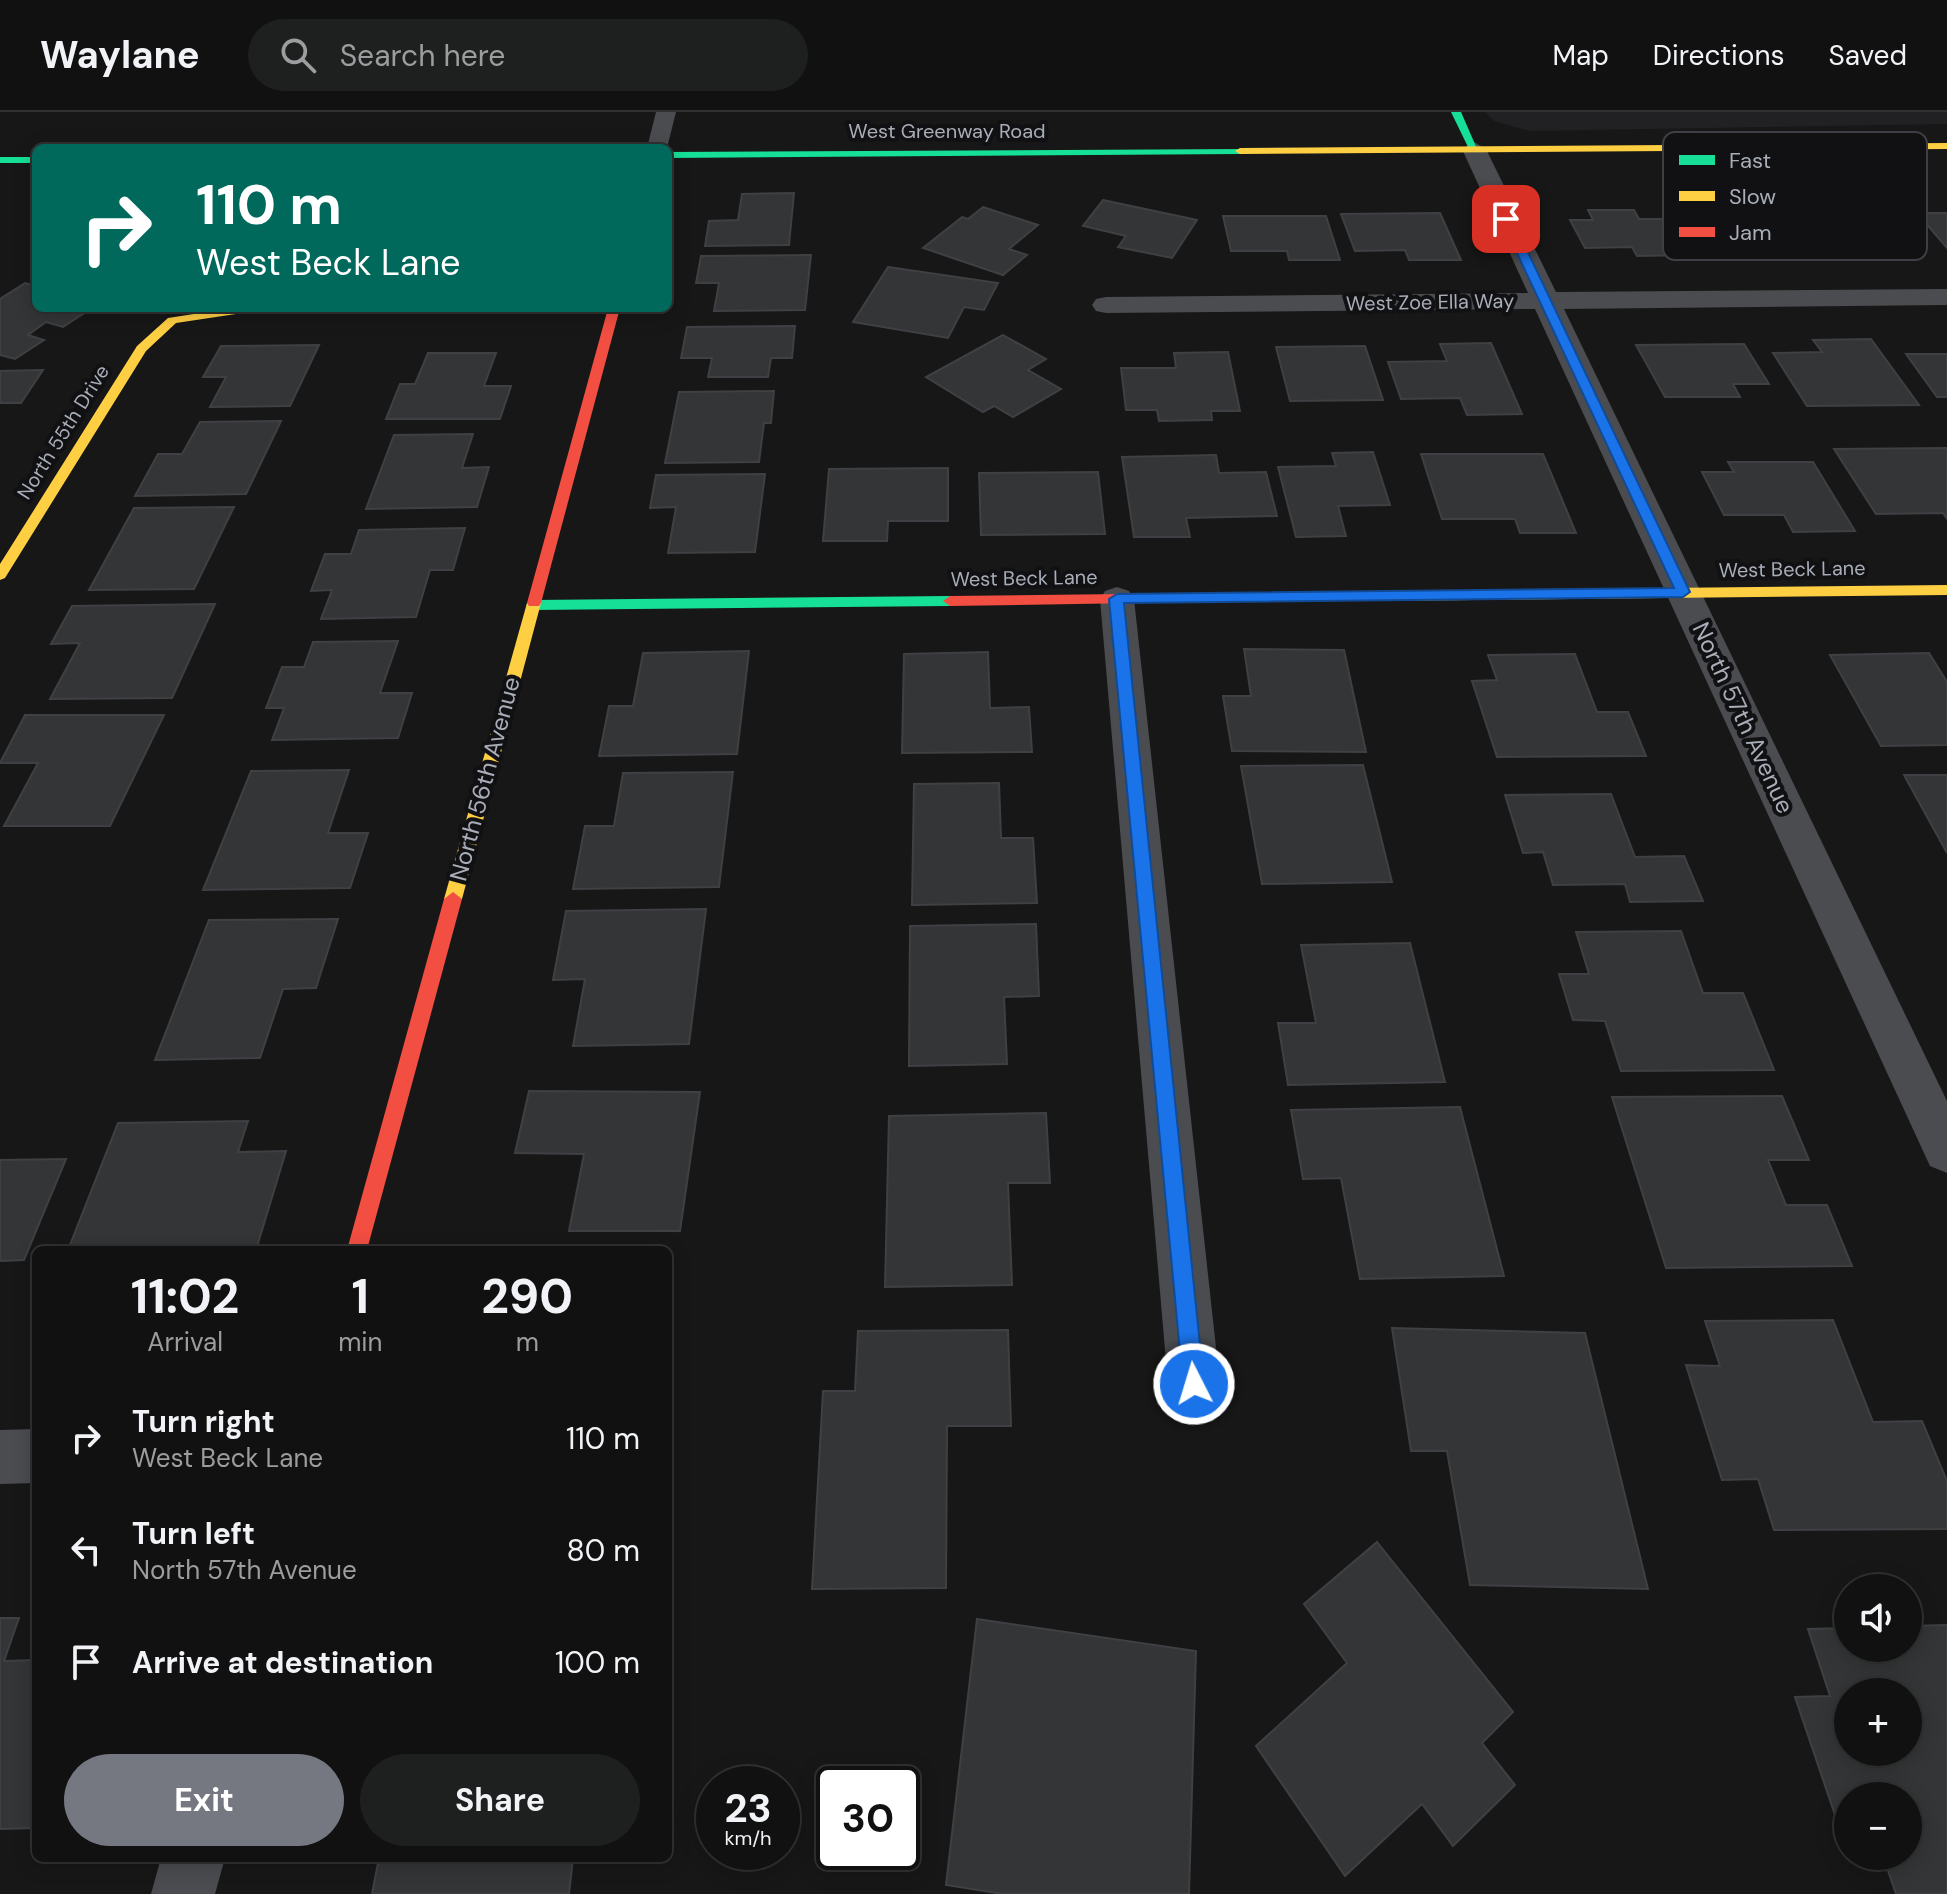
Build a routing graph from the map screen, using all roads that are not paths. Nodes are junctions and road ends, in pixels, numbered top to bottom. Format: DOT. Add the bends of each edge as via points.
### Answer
graph roads {
  1 [pos="666,112"];
  2 [pos="1456,112"];
  3 [pos="658,144"];
  4 [pos="1927,146"];
  5 [pos="1947,146"];
  6 [pos="1663,148"];
  7 [pos="1474,149"];
  8 [pos="672,155"];
  9 [pos="0,160"];
  10 [pos="32,160"];
  11 [pos="1947,297"];
  12 [pos="1545,301"];
  13 [pos="1106,305"];
  14 [pos="229,312"];
  15 [pos="613,312"];
  16 [pos="0,575"];
  17 [pos="1947,590"];
  18 [pos="1683,592"];
  19 [pos="1117,599"];
  20 [pos="533,605"];
  21 [pos="1947,1151"];
  22 [pos="358,1246"];
  23 [pos="1194,1384"];
  24 [pos="32,1456"];
  25 [pos="0,1457"];
  26 [pos="192,1862"];
  27 [pos="183,1894"];
  1 -- 3 [label="lane"];
  2 -- 7 [label="street, North 57th Avenue"];
  4 -- 5 [label="street, West Greenway Road"];
  6 -- 7 [label="street, West Greenway Road"];
  7 -- 8 [label="street, West Greenway Road"];
  7 -- 12 [label="street, North 57th Avenue"];
  9 -- 10 [label="street"];
  11 -- 12 [label="street, West Zoe Ella Way"];
  12 -- 13 [label="street, West Zoe Ella Way"];
  12 -- 18 [label="street, North 57th Avenue"];
  14 -- 16 [label="street, North 55th Drive" via="172,320 141,349"];
  15 -- 20 [label="street, North 56th Avenue"];
  17 -- 18 [label="street, West Beck Lane"];
  18 -- 19 [label="street, West Beck Lane"];
  18 -- 21 [label="street, North 57th Avenue"];
  19 -- 20 [label="street, West Beck Lane"];
  19 -- 23 [label="street"];
  20 -- 22 [label="street, North 56th Avenue"];
  24 -- 25 [label="street"];
  26 -- 27 [label="street"];
}
